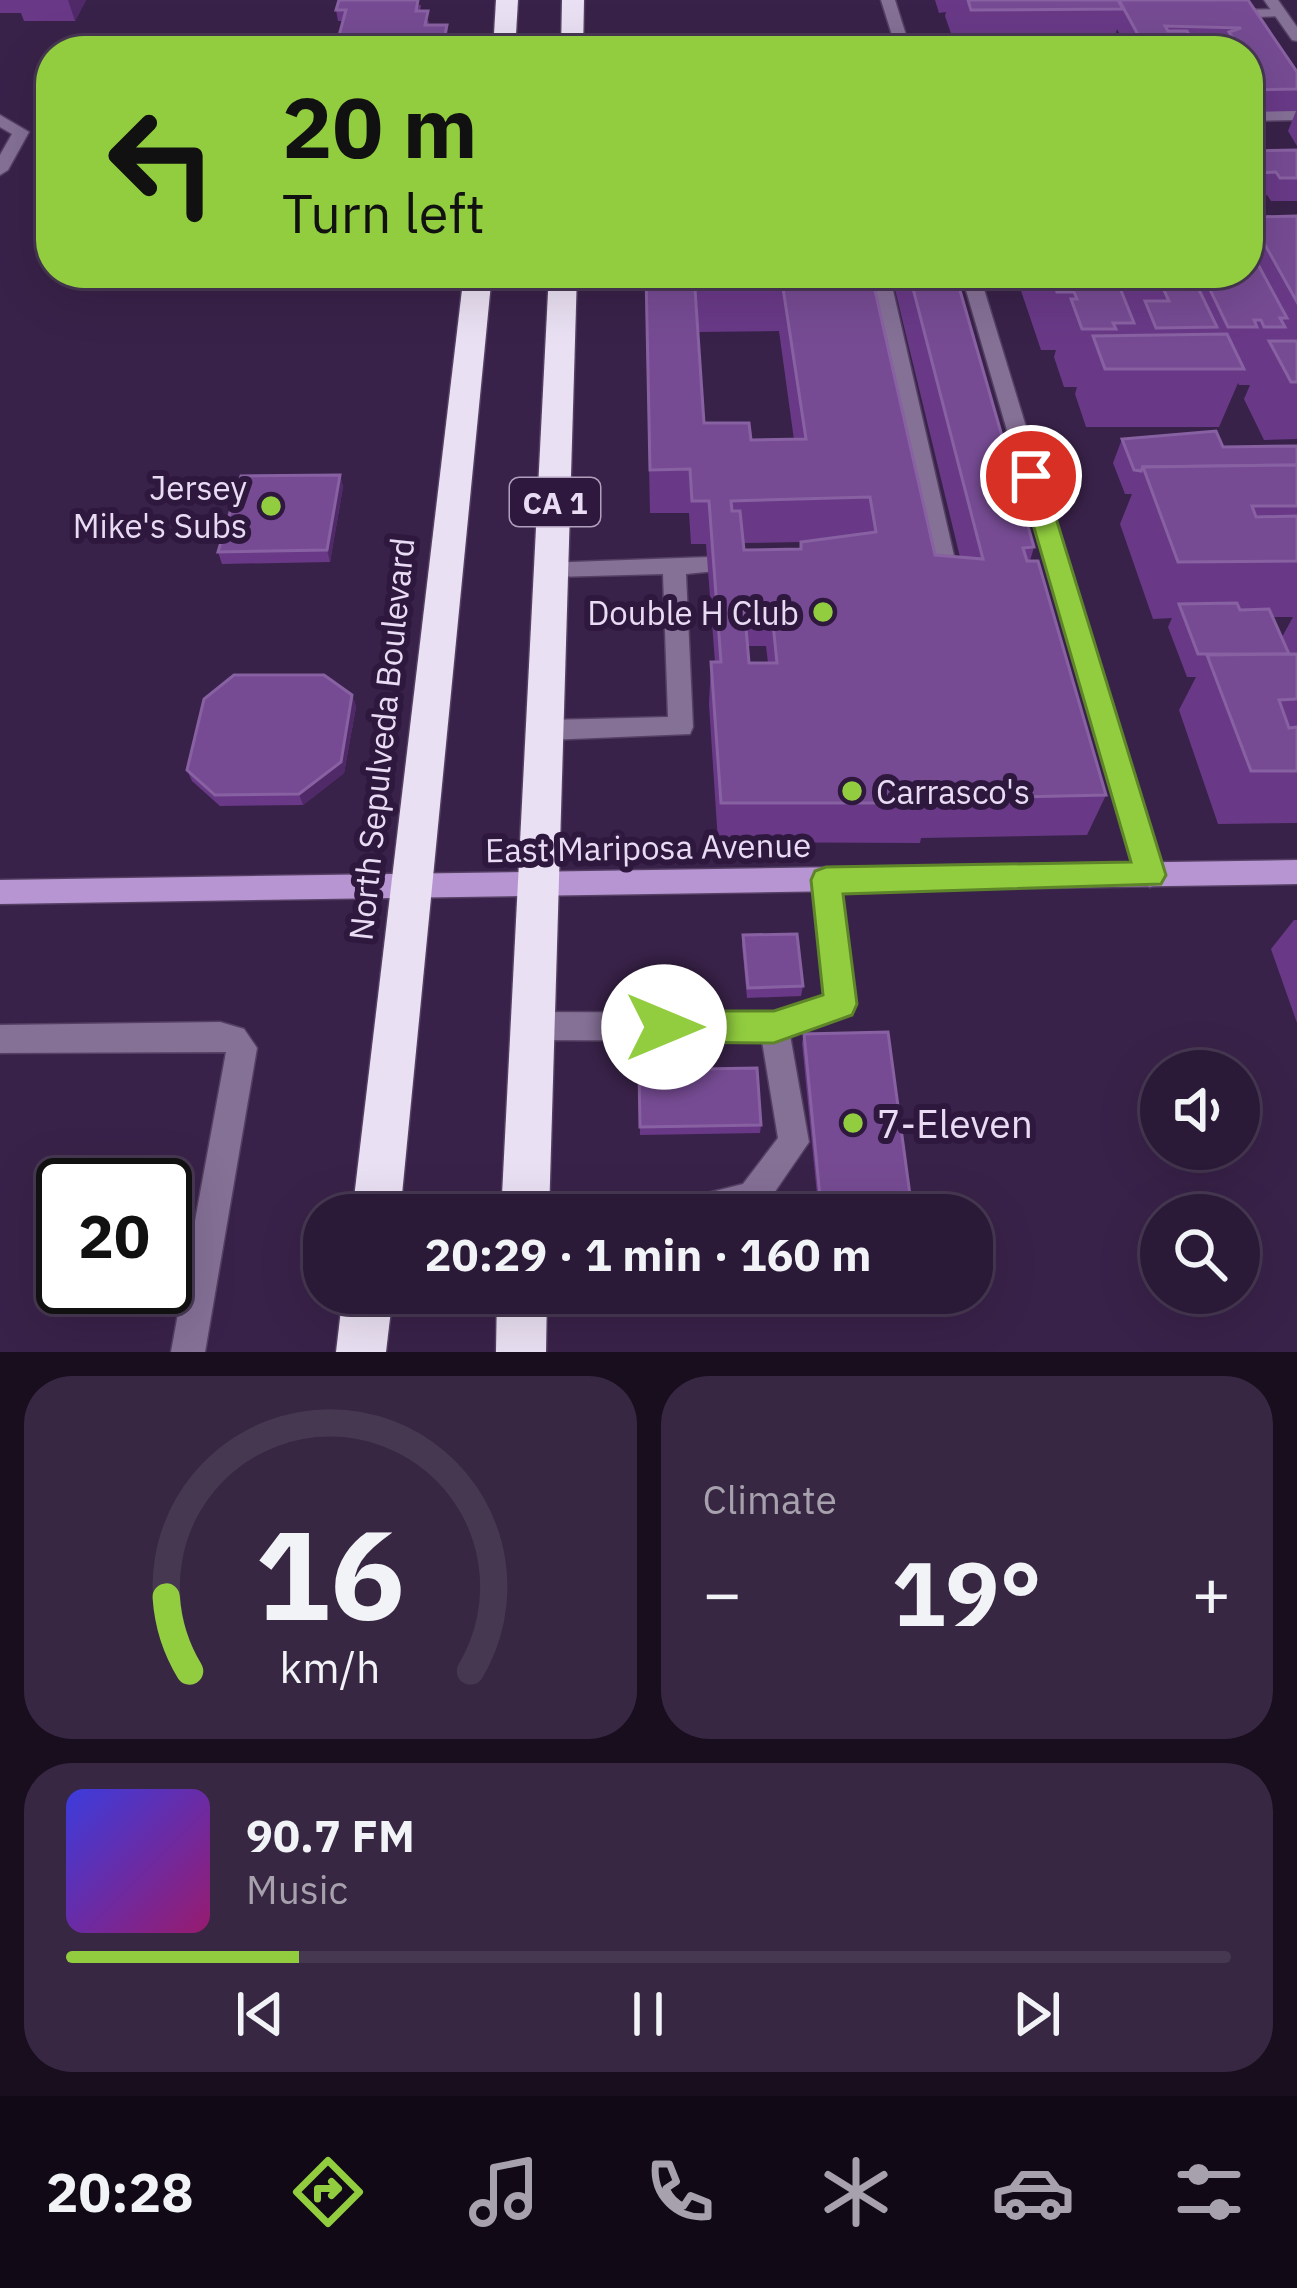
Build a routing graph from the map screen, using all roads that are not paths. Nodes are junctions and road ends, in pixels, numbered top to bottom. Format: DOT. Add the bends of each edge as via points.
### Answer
graph roads {
  1 [pos="507,0"];
  2 [pos="573,0"];
  3 [pos="888,0"];
  4 [pos="1275,7"];
  5 [pos="1213,14"];
  6 [pos="504,36"];
  7 [pos="572,36"];
  8 [pos="899,36"];
  9 [pos="1297,38"];
  10 [pos="1297,115"];
  11 [pos="1263,116"];
  12 [pos="0,120"];
  13 [pos="0,170"];
  14 [pos="476,288"];
  15 [pos="562,288"];
  16 [pos="884,288"];
  17 [pos="974,288"];
  18 [pos="1024,558"];
  19 [pos="1055,558"];
  20 [pos="917,562"];
  21 [pos="708,565"];
  22 [pos="674,566"];
  23 [pos="553,568"];
  24 [pos="548,730"];
  25 [pos="1297,872"];
  26 [pos="1150,875"];
  27 [pos="826,880"];
  28 [pos="542,883"];
  29 [pos="412,887"];
  30 [pos="0,892"];
  31 [pos="534,1026"];
  32 [pos="774,1027"];
  33 [pos="0,1039"];
  34 [pos="378,1194"];
  35 [pos="526,1194"];
  36 [pos="755,1194"];
  37 [pos="366,1314"];
  38 [pos="521,1314"];
  39 [pos="188,1352"];
  40 [pos="362,1352"];
  41 [pos="520,1352"];
  1 -- 6 [label="highway"];
  2 -- 7 [label="highway"];
  3 -- 8 [label="street"];
  4 -- 5 [label="street"];
  4 -- 9 [label="street"];
  10 -- 11 [label="street"];
  12 -- 13 [label="street" via="21,132"];
  14 -- 29 [label="highway, North Sepulveda Boulevard"];
  15 -- 23 [label="highway, CA 1"];
  16 -- 20 [label="street" via="952,560"];
  17 -- 19 [label="street"];
  18 -- 19 [label="street"];
  19 -- 26 [label="street"];
  21 -- 22 [label="street"];
  22 -- 23 [label="street"];
  22 -- 24 [label="street" via="681,727"];
  23 -- 24 [label="highway, CA 1"];
  24 -- 28 [label="highway, CA 1"];
  25 -- 26 [label="street, East Mariposa Avenue"];
  26 -- 27 [label="street, East Mariposa Avenue"];
  27 -- 28 [label="street, East Mariposa Avenue"];
  27 -- 32 [label="street" via="841,1004"];
  28 -- 29 [label="street, East Mariposa Avenue"];
  28 -- 31 [label="highway, CA 1"];
  29 -- 30 [label="street, East Mariposa Avenue"];
  29 -- 34 [label="highway, North Sepulveda Boulevard"];
  31 -- 32 [label="street"];
  31 -- 35 [label="highway, CA 1"];
  32 -- 36 [label="street" via="794,1142"];
  33 -- 39 [label="street" via="220,1036 242,1048"];
  37 -- 40 [label="highway"];
  38 -- 41 [label="highway"];
}
